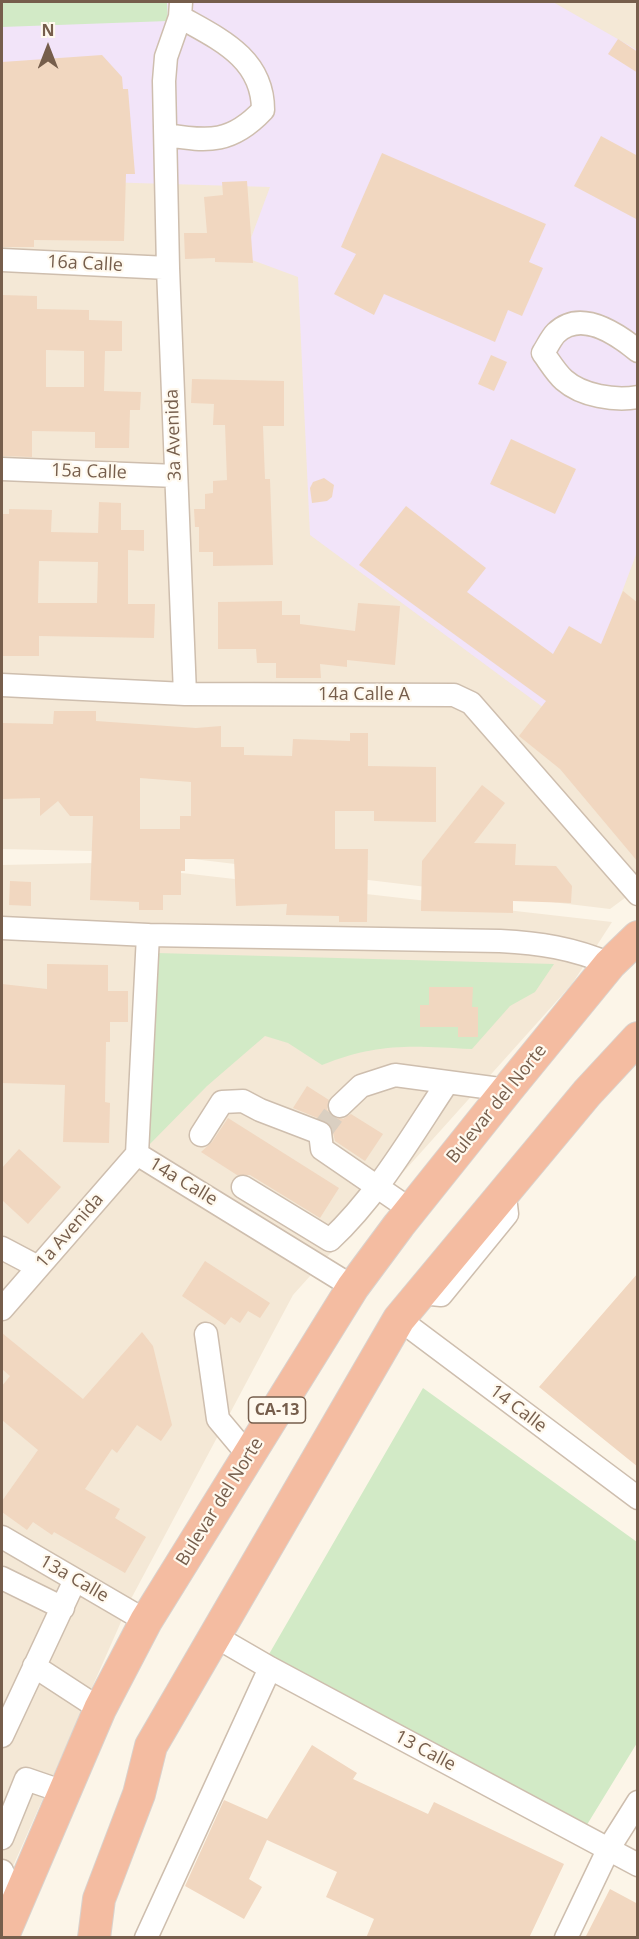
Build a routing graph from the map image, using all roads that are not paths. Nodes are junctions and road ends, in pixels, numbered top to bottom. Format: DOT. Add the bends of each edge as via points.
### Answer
graph roads {
  1 [pos="181,9"];
  2 [pos="167,135"];
  3 [pos="2,260"];
  4 [pos="168,268"];
  5 [pos="638,351"];
  6 [pos="638,397"];
  7 [pos="2,469"];
  8 [pos="176,476"];
  9 [pos="2,685"];
  10 [pos="184,694"];
  11 [pos="638,894"];
  12 [pos="2,928"];
  13 [pos="148,934"];
  14 [pos="638,937"];
  15 [pos="610,964"];
  16 [pos="638,1038"];
  17 [pos="447,1083"];
  18 [pos="507,1090"];
  19 [pos="340,1106"];
  20 [pos="201,1135"];
  21 [pos="137,1154"];
  22 [pos="243,1186"];
  23 [pos="377,1187"];
  24 [pos="411,1210"];
  25 [pos="2,1248"];
  26 [pos="38,1268"];
  27 [pos="353,1287"];
  28 [pos="2,1309"];
  29 [pos="399,1319"];
  30 [pos="206,1334"];
  31 [pos="249,1456"];
  32 [pos="638,1498"];
  33 [pos="2,1537"];
  34 [pos="2,1578"];
  35 [pos="75,1580"];
  36 [pos="63,1608"];
  37 [pos="146,1621"];
  38 [pos="213,1635"];
  39 [pos="34,1666"];
  40 [pos="270,1668"];
  41 [pos="100,1709"];
  42 [pos="2,1736"];
  43 [pos="151,1746"];
  44 [pos="64,1792"];
  45 [pos="638,1802"];
  46 [pos="2,1838"];
  47 [pos="609,1848"];
  48 [pos="638,1865"];
  49 [pos="2,1871"];
  50 [pos="16,1903"];
  51 [pos="2,1938"];
  52 [pos="15,1938"];
  53 [pos="74,1938"];
  54 [pos="94,1938"];
  55 [pos="146,1938"];
  56 [pos="566,1938"];
  1 -- 2 [label="street, 3a Avenida" via="166,57"];
  1 -- 2 [label="street" via="237,50 251,67 260,87 263,110 229,136 201,140"];
  2 -- 4 [label="street, 3a Avenida"];
  3 -- 4 [label="street, 16a Calle"];
  4 -- 8 [label="street, 3a Avenida"];
  5 -- 6 [label="street" via="590,322 572,324 556,333 543,353 564,380 594,395"];
  7 -- 8 [label="street, 15a Calle"];
  8 -- 10 [label="street, 3a Avenida"];
  9 -- 10 [label="street, 14a Calle A"];
  10 -- 11 [label="street, 14a Calle A" via="454,695 471,703"];
  12 -- 13 [label="street"];
  13 -- 15 [label="street" via="500,941 545,944 582,952"];
  13 -- 21 [label="street, 14a Calle"];
  14 -- 15 [label="highway, Bulevar del Norte / CA-13"];
  15 -- 18 [label="highway, Bulevar del Norte / CA-13"];
  16 -- 29 [label="highway" via="587,1093"];
  17 -- 18 [label="street"];
  17 -- 19 [label="street" via="395,1075 361,1086"];
  17 -- 23 [label="street"];
  18 -- 24 [label="highway, Bulevar del Norte / CA-13"];
  20 -- 23 [label="street" via="222,1102 243,1101 320,1133 322,1149"];
  21 -- 26 [label="street, 1a Avenida"];
  21 -- 27 [label="street, 14a Calle"];
  22 -- 23 [label="street" via="330,1240"];
  23 -- 24 [label="street"];
  24 -- 27 [label="highway, Bulevar del Norte / CA-13"];
  24 -- 52 [label="highway" via="138,1656 108,1716"];
  25 -- 26 [label="street"];
  26 -- 28 [label="street, 1a Avenida"];
  27 -- 31 [label="highway, Bulevar del Norte / CA-13"];
  29 -- 32 [label="street, 14 Calle"];
  29 -- 38 [label="highway"];
  30 -- 31 [label="street" via="218,1419"];
  31 -- 37 [label="highway, Bulevar del Norte / CA-13"];
  33 -- 35 [label="street, 13a Calle"];
  34 -- 36 [label="street"];
  35 -- 36 [label="street"];
  35 -- 37 [label="street, 13a Calle"];
  36 -- 39 [label="street"];
  37 -- 41 [label="highway, Bulevar del Norte / CA-13"];
  38 -- 40 [label="street, 13 Calle"];
  38 -- 43 [label="highway"];
  39 -- 41 [label="street"];
  39 -- 42 [label="street"];
  40 -- 47 [label="street, 13 Calle"];
  40 -- 55 [label="street"];
  41 -- 44 [label="highway, Bulevar del Norte / CA-13"];
  43 -- 53 [label="highway" via="120,1796"];
  43 -- 54 [label="highway" via="139,1794 99,1899"];
  44 -- 46 [label="street" via="26,1779"];
  44 -- 50 [label="highway, Bulevar del Norte / CA-13"];
  45 -- 47 [label="street"];
  47 -- 48 [label="street, 13 Calle"];
  47 -- 56 [label="street"];
  49 -- 50 [label="street"];
  50 -- 51 [label="highway, Bulevar del Norte / CA-13"];
}
